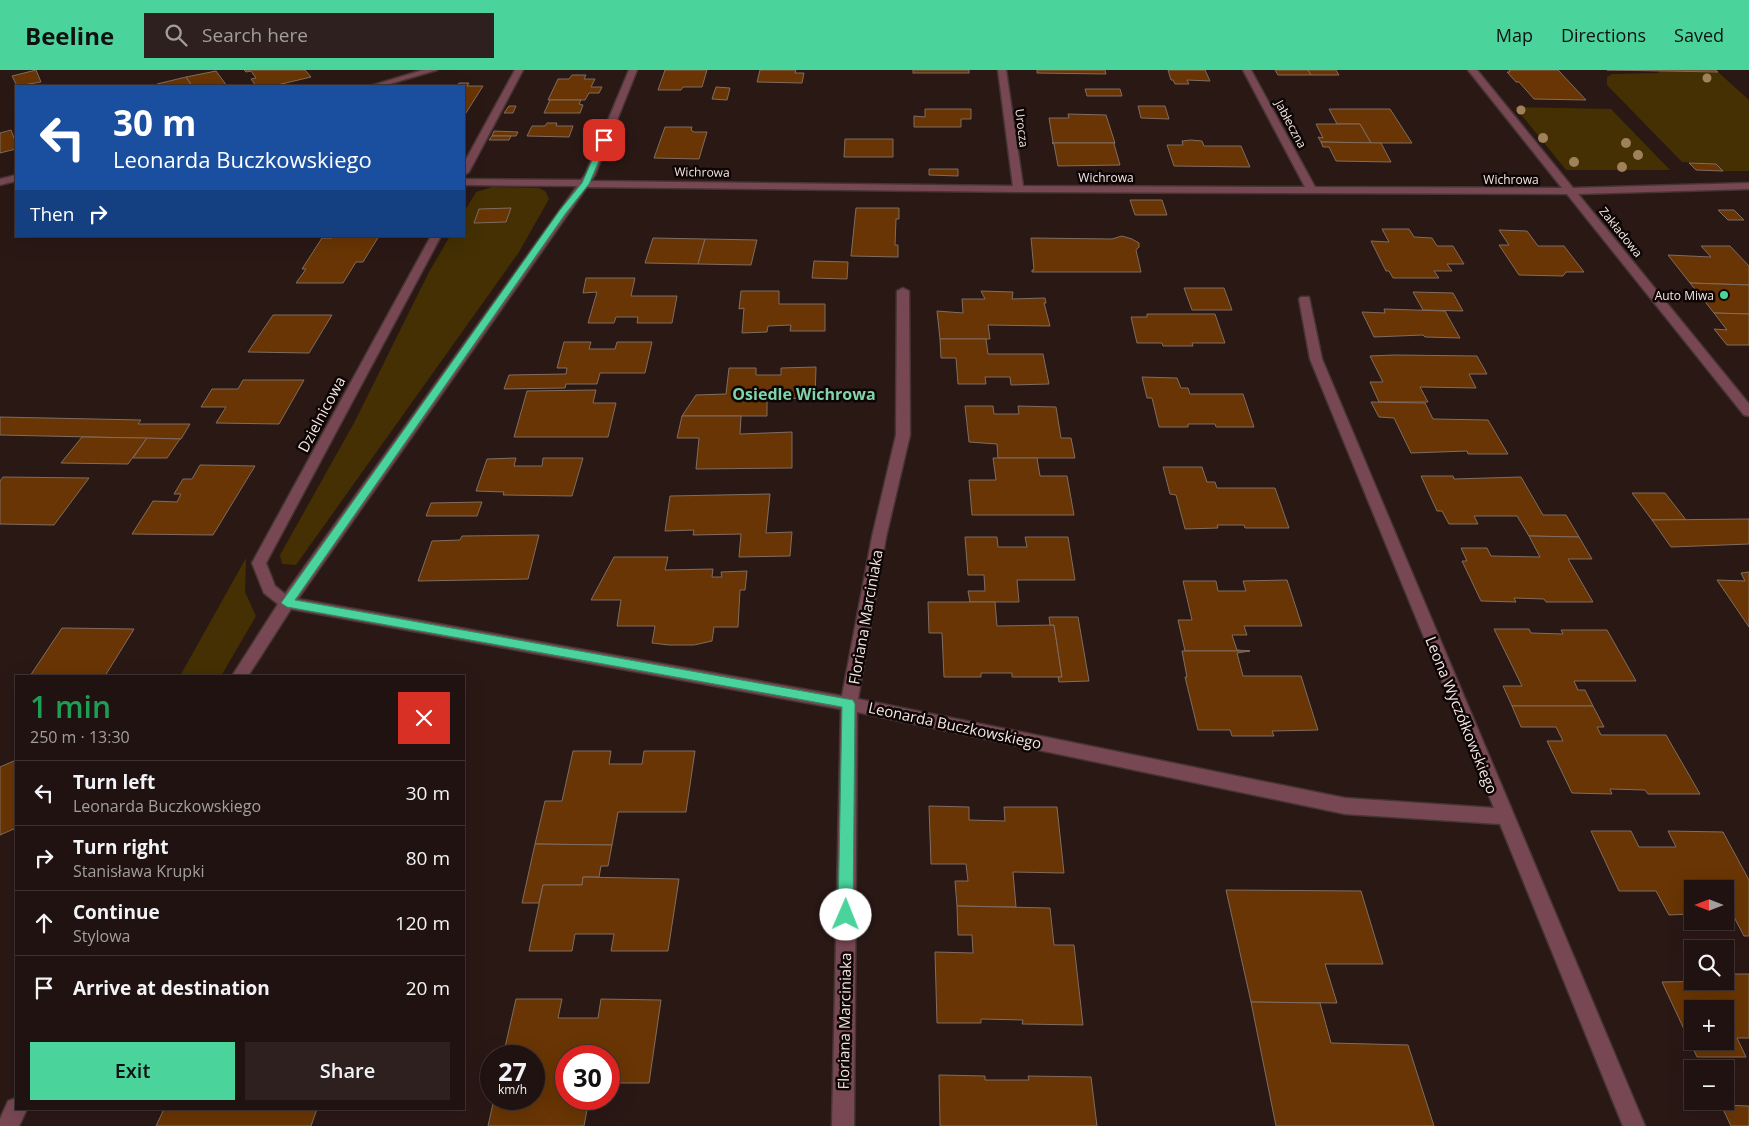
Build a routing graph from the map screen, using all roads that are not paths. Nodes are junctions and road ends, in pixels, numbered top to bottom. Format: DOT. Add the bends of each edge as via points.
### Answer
graph roads {
  1 [pos="433,70"];
  2 [pos="519,70"];
  3 [pos="633,70"];
  4 [pos="1002,70"];
  5 [pos="1247,70"];
  6 [pos="1472,70"];
  7 [pos="378,85"];
  8 [pos="465,170"];
  9 [pos="15,178"];
  10 [pos="0,182"];
  11 [pos="465,182"];
  12 [pos="585,184"];
  13 [pos="1018,189"];
  14 [pos="1312,190"];
  15 [pos="1570,191"];
  16 [pos="1747,191"];
  17 [pos="435,237"];
  18 [pos="903,291"];
  19 [pos="1305,299"];
  20 [pos="1749,412"];
  21 [pos="287,603"];
  22 [pos="241,675"];
  23 [pos="849,704"];
  24 [pos="1505,818"];
  25 [pos="16,1110"];
  26 [pos="8,1126"];
  27 [pos="842,1126"];
  28 [pos="1634,1126"];
  1 -- 7 [label="street"];
  2 -- 8 [label="street"];
  3 -- 12 [label="street"];
  4 -- 13 [label="street, Urocza"];
  5 -- 14 [label="street, Jabłeczna"];
  6 -- 15 [label="street, Zakładowa"];
  9 -- 10 [label="street"];
  11 -- 12 [label="street, Wichrowa"];
  12 -- 13 [label="street, Wichrowa"];
  12 -- 21 [label="street"];
  13 -- 14 [label="street, Wichrowa"];
  14 -- 15 [label="street, Wichrowa"];
  15 -- 16 [label="street, Wichrowa" via="1735,186"];
  15 -- 20 [label="street, Zakładowa"];
  17 -- 21 [label="street, Dzielnicowa" via="259,563 268,589"];
  18 -- 23 [label="street, Floriana Marciniaka" via="903,436 879,537"];
  19 -- 24 [label="street, Leona Wyczółkowskiego" via="1316,359"];
  21 -- 22 [label="street"];
  21 -- 23 [label="street, Leonarda Buczkowskiego"];
  23 -- 24 [label="street, Leonarda Buczkowskiego" via="1345,806"];
  23 -- 27 [label="street, Floriana Marciniaka"];
  24 -- 28 [label="street, Leona Wyczółkowskiego"];
  25 -- 26 [label="street"];
}
